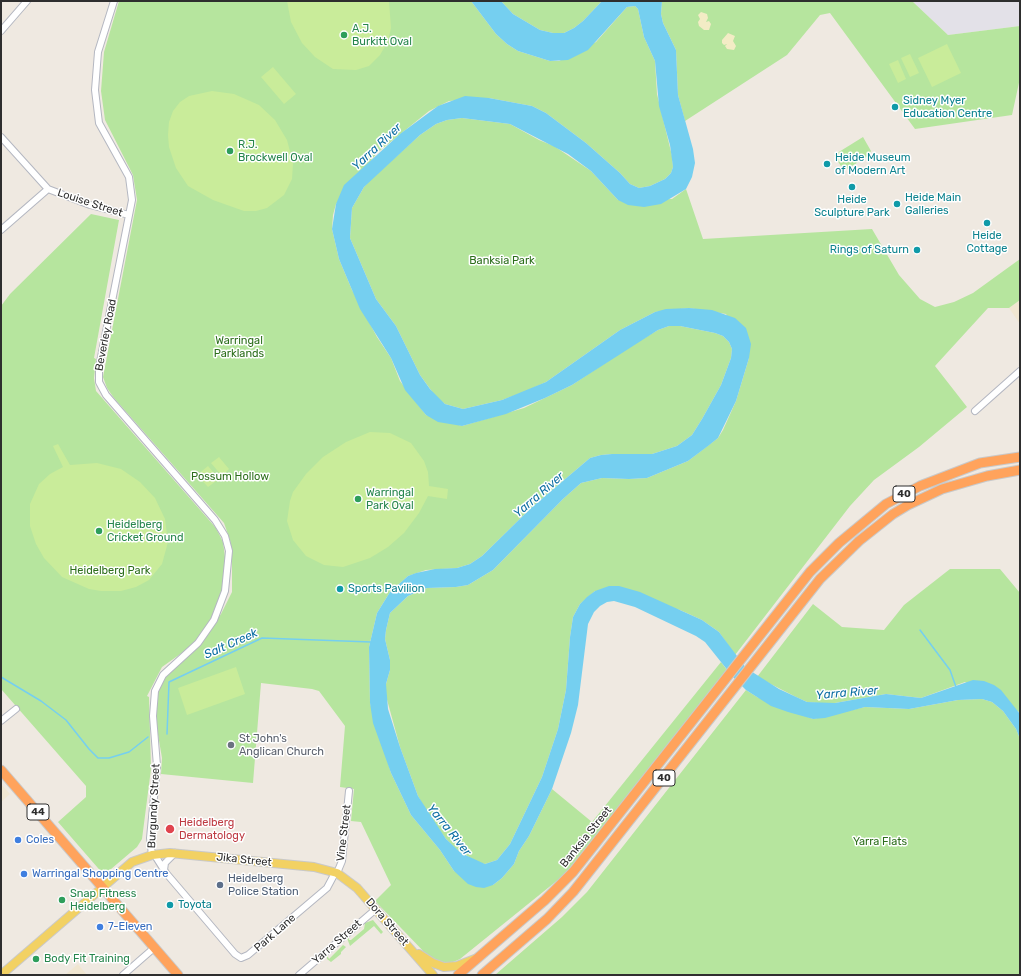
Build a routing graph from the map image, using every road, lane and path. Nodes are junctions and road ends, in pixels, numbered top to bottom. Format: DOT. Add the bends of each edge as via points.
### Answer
graph roads {
  1 [pos="26,1"];
  2 [pos="114,1"];
  3 [pos="1,31"];
  4 [pos="1,137"];
  5 [pos="48,189"];
  6 [pos="129,215"];
  7 [pos="1,230"];
  8 [pos="1020,371"];
  9 [pos="975,411"];
  10 [pos="1020,457"];
  11 [pos="966,467"];
  12 [pos="1020,470"];
  13 [pos="970,481"];
  14 [pos="172,665"];
  15 [pos="16,708"];
  16 [pos="1,721"];
  17 [pos="1,770"];
  18 [pos="349,791"];
  19 [pos="175,853"];
  20 [pos="153,855"];
  21 [pos="164,871"];
  22 [pos="336,873"];
  23 [pos="103,888"];
  24 [pos="376,909"];
  25 [pos="154,948"];
  26 [pos="410,948"];
  27 [pos="477,958"];
  28 [pos="431,974"];
  29 [pos="2,975"];
  30 [pos="123,975"];
  31 [pos="178,975"];
  32 [pos="299,975"];
  33 [pos="458,975"];
  34 [pos="482,975"];
  1 -- 3 [label="street"];
  2 -- 6 [label="street, Beverley Road" via="98,52 95,90 99,123 129,177 132,200"];
  4 -- 5 [label="street, Louise Street"];
  5 -- 6 [label="street, Louise Street" via="90,205"];
  5 -- 7 [label="street"];
  6 -- 14 [label="street, Beverley Road" via="99,367 100,386 216,520 225,536 229,551 225,591 214,620 198,643"];
  8 -- 9 [label="street"];
  10 -- 11 [label="highway, 40" via="994,459"];
  11 -- 13 [label="highway"];
  11 -- 27 [label="highway, Banksia Street / 40" via="920,486 886,504 839,543 810,572 568,878"];
  12 -- 13 [label="highway, 40"];
  13 -- 34 [label="highway, 40" via="942,489 893,514 859,541 820,579 573,892 542,924"];
  14 -- 20 [label="street, Burgundy Street" via="160,678 153,698 157,766 150,838"];
  15 -- 16 [label="street"];
  17 -- 23 [label="highway, 44"];
  18 -- 22 [label="street, Vine Street" via="342,861"];
  19 -- 20 [label="main road, Jika Street"];
  19 -- 21 [label="street" via="164,865"];
  19 -- 22 [label="main road, Jika Street" via="314,867"];
  20 -- 21 [label="street, Park Lane"];
  20 -- 23 [label="main road, Burgundy Street" via="132,862"];
  21 -- 22 [label="street, Park Lane" via="241,958 248,955 327,888"];
  22 -- 24 [label="main road, Dora Street" via="354,885"];
  23 -- 25 [label="highway, 44"];
  23 -- 29 [label="main road, Burgundy Street"];
  24 -- 26 [label="main road, Dora Street"];
  24 -- 32 [label="street, Yarra Street"];
  25 -- 30 [label="street"];
  25 -- 31 [label="highway, 44"];
  26 -- 27 [label="main road" via="444,967 457,966"];
  26 -- 28 [label="main road, Dora Street"];
  27 -- 33 [label="highway, Banksia Street / 40"];
}
